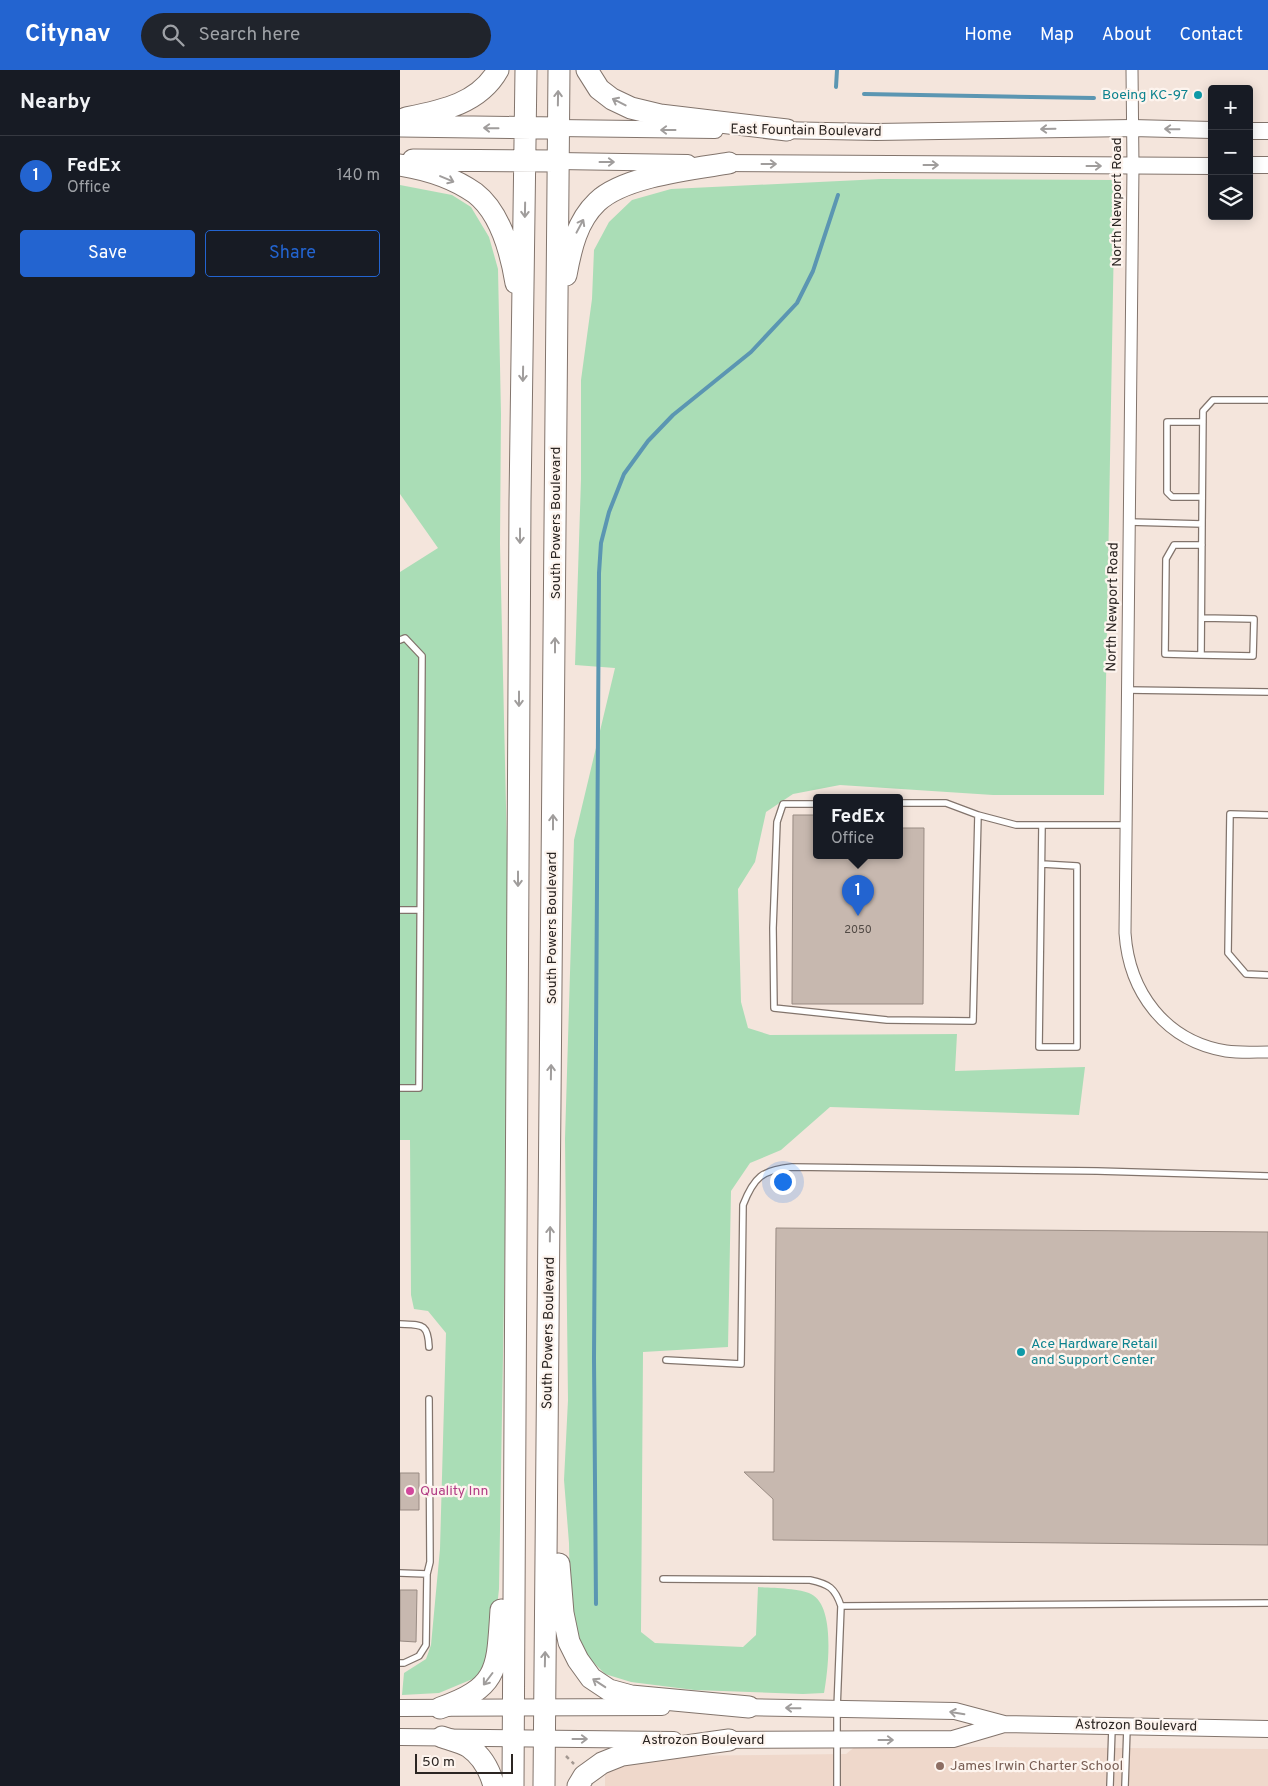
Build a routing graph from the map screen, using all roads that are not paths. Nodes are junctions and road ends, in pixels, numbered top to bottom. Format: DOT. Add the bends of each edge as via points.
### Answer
graph roads {
  1 [pos="498,70"];
  2 [pos="526,70"];
  3 [pos="559,70"];
  4 [pos="587,70"];
  5 [pos="1132,70"];
  6 [pos="400,120"];
  7 [pos="400,126"];
  8 [pos="526,128"];
  9 [pos="558,128"];
  10 [pos="1132,128"];
  11 [pos="787,130"];
  12 [pos="1208,130"];
  13 [pos="1253,131"];
  14 [pos="1268,131"];
  15 [pos="400,160"];
  16 [pos="526,161"];
  17 [pos="558,161"];
  18 [pos="729,163"];
  19 [pos="400,165"];
  20 [pos="1268,165"];
  21 [pos="1133,166"];
  22 [pos="1208,166"];
  23 [pos="1253,166"];
  24 [pos="557,324"];
  25 [pos="524,325"];
  26 [pos="1268,400"];
  27 [pos="1203,422"];
  28 [pos="1202,497"];
  29 [pos="1129,522"];
  30 [pos="1202,524"];
  31 [pos="1202,545"];
  32 [pos="1202,618"];
  33 [pos="400,640"];
  34 [pos="1202,655"];
  35 [pos="1127,690"];
  36 [pos="1268,692"];
  37 [pos="903,803"];
  38 [pos="813,804"];
  39 [pos="978,815"];
  40 [pos="1268,815"];
  41 [pos="1042,825"];
  42 [pos="1126,825"];
  43 [pos="1042,864"];
  44 [pos="400,910"];
  45 [pos="420,910"];
  46 [pos="1268,975"];
  47 [pos="1268,1052"];
  48 [pos="400,1088"];
  49 [pos="1268,1176"];
  50 [pos="515,1266"];
  51 [pos="400,1324"];
  52 [pos="429,1347"];
  53 [pos="666,1360"];
  54 [pos="548,1391"];
  55 [pos="429,1400"];
  56 [pos="400,1573"];
  57 [pos="427,1574"];
  58 [pos="663,1579"];
  59 [pos="1268,1603"];
  60 [pos="841,1606"];
  61 [pos="400,1664"];
  62 [pos="514,1707"];
  63 [pos="749,1707"];
  64 [pos="400,1708"];
  65 [pos="440,1708"];
  66 [pos="545,1708"];
  67 [pos="837,1709"];
  68 [pos="1004,1724"];
  69 [pos="1120,1726"];
  70 [pos="1268,1729"];
  71 [pos="400,1737"];
  72 [pos="442,1737"];
  73 [pos="514,1737"];
  74 [pos="544,1739"];
  75 [pos="730,1740"];
  76 [pos="837,1740"];
  77 [pos="494,1786"];
  78 [pos="513,1786"];
  79 [pos="544,1786"];
  80 [pos="578,1786"];
  81 [pos="837,1786"];
  82 [pos="1110,1786"];
  83 [pos="1125,1786"];
  1 -- 6 [label="highway" via="485,88 465,102"];
  2 -- 8 [label="highway"];
  9 -- 3 [label="highway, South Powers Boulevard, one-way"];
  11 -- 4 [label="highway, one-way" via="660,115 631,108 599,89"];
  5 -- 10 [label="street, North Newport Road"];
  8 -- 7 [label="highway, East Fountain Boulevard, one-way"];
  8 -- 9 [label="highway, East Fountain Boulevard"];
  8 -- 16 [label="highway"];
  11 -- 9 [label="street, East Fountain Boulevard, one-way"];
  9 -- 17 [label="highway, South Powers Boulevard"];
  10 -- 11 [label="street, East Fountain Boulevard, one-way" via="876,132"];
  12 -- 10 [label="street, East Fountain Boulevard, one-way"];
  10 -- 21 [label="street, North Newport Road"];
  13 -- 14 [label="street"];
  15 -- 16 [label="highway"];
  16 -- 17 [label="highway"];
  16 -- 25 [label="highway, one-way"];
  17 -- 18 [label="street, one-way"];
  17 -- 24 [label="highway, South Powers Boulevard"];
  18 -- 21 [label="street, one-way"];
  24 -- 18 [label="highway, one-way" via="576,234 598,201 621,187 642,180"];
  19 -- 25 [label="highway, one-way" via="430,172 461,185 476,194 492,212 503,233 514,269"];
  20 -- 23 [label="street"];
  21 -- 22 [label="street"];
  21 -- 29 [label="street, North Newport Road"];
  54 -- 24 [label="highway, South Powers Boulevard, one-way"];
  25 -- 50 [label="highway, one-way"];
  26 -- 27 [label="lane" via="1213,400 1204,411"];
  27 -- 28 [label="lane"];
  27 -- 28 [label="lane" via="1167,422 1167,492 1172,496"];
  28 -- 30 [label="lane"];
  29 -- 30 [label="lane"];
  29 -- 35 [label="street, North Newport Road"];
  30 -- 31 [label="lane"];
  31 -- 32 [label="lane"];
  31 -- 34 [label="lane" via="1174,545 1166,559 1166,654"];
  32 -- 34 [label="lane"];
  32 -- 34 [label="lane" via="1254,619 1253,656"];
  33 -- 45 [label="lane" via="405,638 422,656"];
  35 -- 36 [label="lane"];
  35 -- 42 [label="street, North Newport Road"];
  37 -- 39 [label="lane" via="946,803"];
  38 -- 39 [label="lane" via="784,804 777,822 774,1008 887,1020 973,1021"];
  39 -- 41 [label="lane" via="1016,825"];
  40 -- 46 [label="lane" via="1230,814 1228,953 1246,974"];
  41 -- 42 [label="lane"];
  41 -- 43 [label="lane"];
  42 -- 47 [label="street, North Newport Road" via="1126,949 1136,983 1145,999 1171,1027 1206,1046"];
  43 -- 43 [label="lane" via="1039,1047 1077,1047 1077,866"];
  44 -- 45 [label="lane"];
  45 -- 48 [label="lane" via="419,1088"];
  49 -- 53 [label="lane" via="792,1167 772,1170 756,1178 743,1205 741,1364"];
  50 -- 62 [label="highway"];
  50 -- 65 [label="highway, one-way" via="498,1654 494,1670 486,1682 461,1700"];
  51 -- 52 [label="lane" via="426,1328"];
  63 -- 54 [label="highway, one-way" via="631,1696 610,1690 591,1678 578,1660 569,1642 563,1613"];
  66 -- 54 [label="highway, South Powers Boulevard, one-way"];
  55 -- 57 [label="lane" via="430,1562"];
  56 -- 57 [label="lane"];
  57 -- 61 [label="lane" via="426,1645 419,1656"];
  58 -- 60 [label="lane" via="810,1580 823,1583 836,1592"];
  59 -- 60 [label="lane"];
  60 -- 67 [label="lane"];
  62 -- 65 [label="street, Astrozon Boulevard"];
  62 -- 66 [label="street, Astrozon Boulevard"];
  62 -- 73 [label="highway"];
  63 -- 66 [label="street, Astrozon Boulevard"];
  67 -- 63 [label="street, Astrozon Boulevard, one-way"];
  64 -- 65 [label="street, Astrozon Boulevard"];
  66 -- 74 [label="highway, South Powers Boulevard"];
  68 -- 67 [label="street, Astrozon Boulevard, one-way" via="956,1711"];
  67 -- 76 [label="lane"];
  68 -- 69 [label="street, Astrozon Boulevard"];
  76 -- 68 [label="street, Astrozon Boulevard, one-way" via="953,1739"];
  69 -- 70 [label="street, Astrozon Boulevard"];
  69 -- 82 [label="lane"];
  69 -- 83 [label="lane"];
  71 -- 72 [label="street, Astrozon Boulevard"];
  72 -- 73 [label="street, Astrozon Boulevard"];
  72 -- 77 [label="highway" via="468,1746 490,1772"];
  73 -- 74 [label="street, Astrozon Boulevard"];
  73 -- 78 [label="highway"];
  74 -- 75 [label="street, Astrozon Boulevard, one-way"];
  74 -- 79 [label="highway, South Powers Boulevard"];
  75 -- 76 [label="street, Astrozon Boulevard"];
  75 -- 80 [label="highway" via="622,1755 602,1763 584,1776"];
  76 -- 81 [label="lane"];
}
